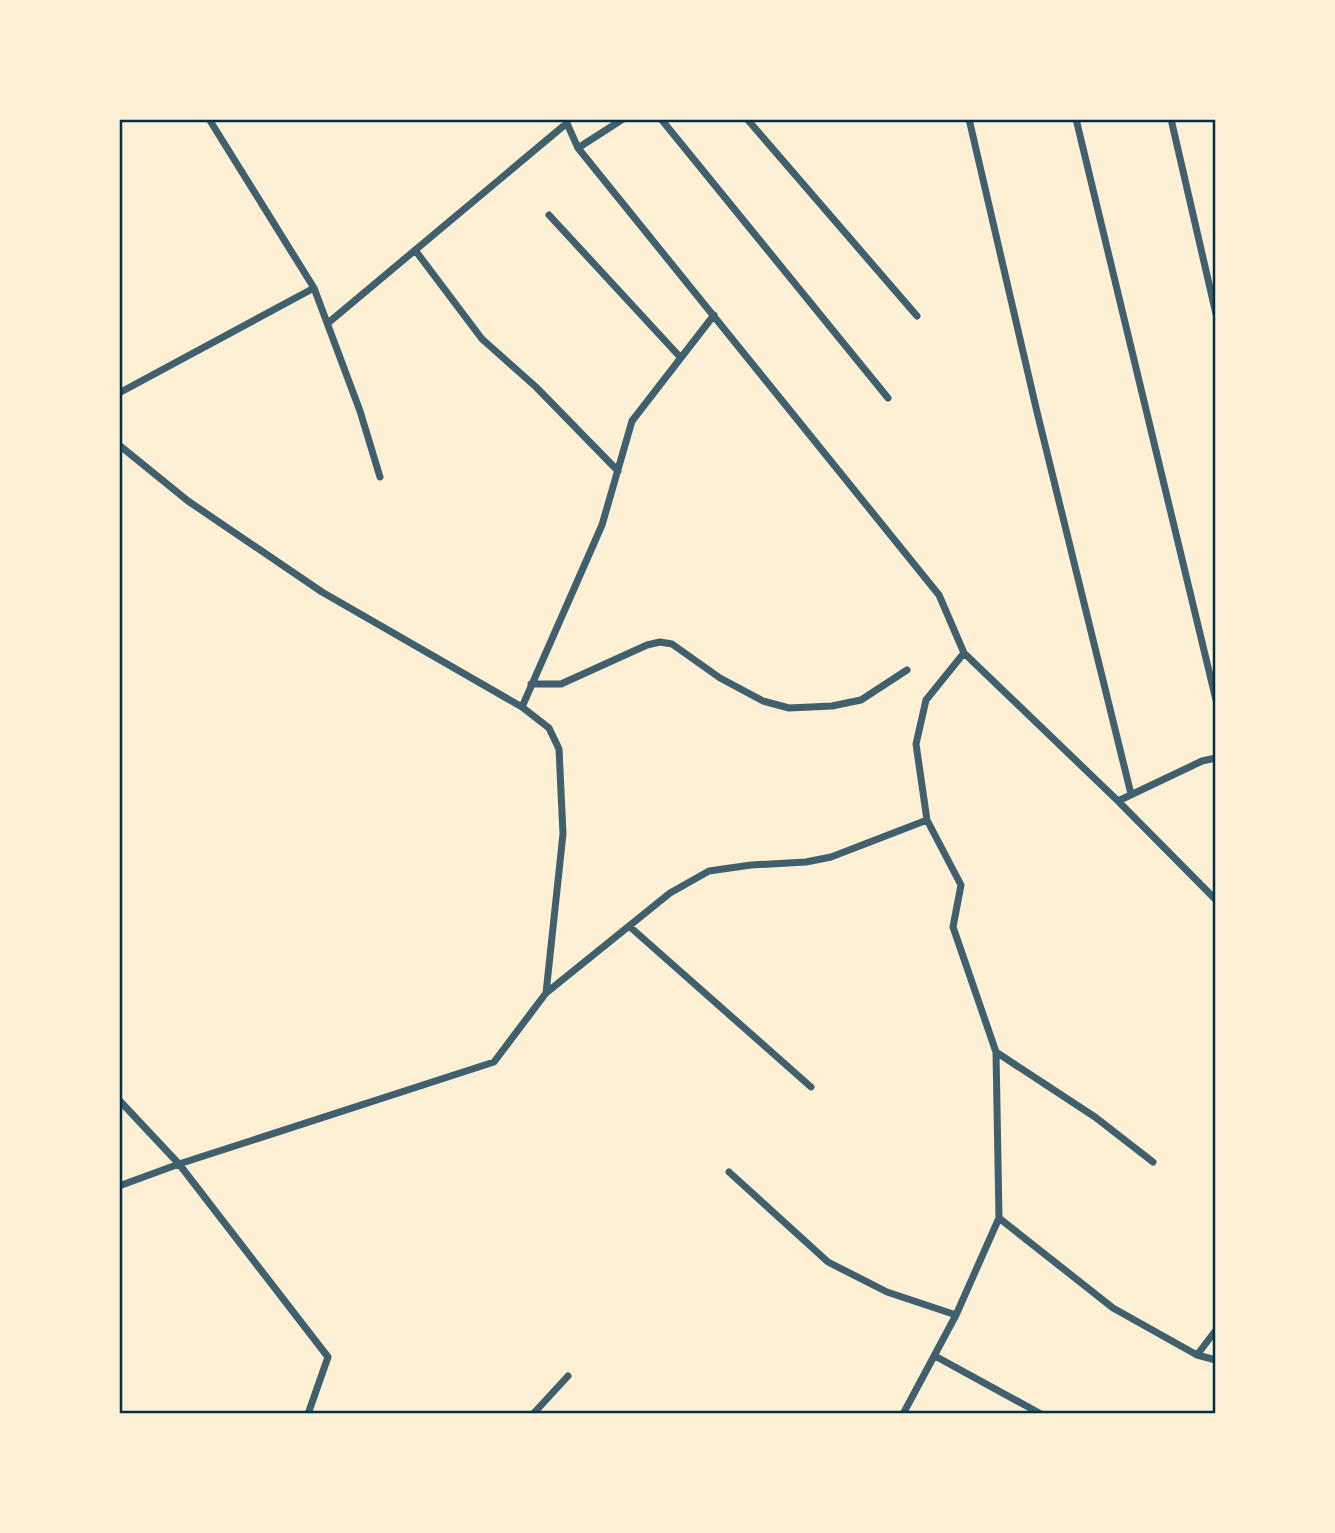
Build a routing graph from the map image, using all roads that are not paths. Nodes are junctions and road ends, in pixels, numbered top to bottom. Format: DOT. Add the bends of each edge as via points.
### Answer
graph roads {
  1 [pos="623,119"];
  2 [pos="661,119"];
  3 [pos="747,119"];
  4 [pos="969,119"];
  5 [pos="1076,119"];
  6 [pos="1171,119"];
  7 [pos="214,120"];
  8 [pos="566,121"];
  9 [pos="578,148"];
  10 [pos="549,215"];
  11 [pos="415,250"];
  12 [pos="314,288"];
  13 [pos="715,314"];
  14 [pos="1216,314"];
  15 [pos="917,316"];
  16 [pos="328,323"];
  17 [pos="681,358"];
  18 [pos="119,393"];
  19 [pos="888,398"];
  20 [pos="119,445"];
  21 [pos="618,471"];
  22 [pos="380,477"];
  23 [pos="964,653"];
  24 [pos="907,670"];
  25 [pos="531,684"];
  26 [pos="1216,700"];
  27 [pos="522,707"];
  28 [pos="1216,758"];
  29 [pos="1132,794"];
  30 [pos="1118,801"];
  31 [pos="928,820"];
  32 [pos="1216,900"];
  33 [pos="629,926"];
  34 [pos="546,993"];
  35 [pos="996,1052"];
  36 [pos="811,1087"];
  37 [pos="119,1100"];
  38 [pos="1153,1163"];
  39 [pos="179,1164"];
  40 [pos="729,1172"];
  41 [pos="119,1186"];
  42 [pos="999,1218"];
  43 [pos="956,1315"];
  44 [pos="1216,1330"];
  45 [pos="1197,1355"];
  46 [pos="934,1356"];
  47 [pos="1216,1360"];
  48 [pos="568,1376"];
  49 [pos="308,1414"];
  50 [pos="533,1414"];
  51 [pos="903,1414"];
  52 [pos="1041,1414"];
  1 -- 9 [label="street"];
  2 -- 19 [label="street"];
  3 -- 15 [label="street"];
  4 -- 29 [label="street"];
  5 -- 26 [label="street"];
  6 -- 14 [label="street"];
  7 -- 12 [label="street"];
  8 -- 9 [label="street"];
  8 -- 11 [label="street"];
  9 -- 13 [label="street"];
  10 -- 17 [label="street"];
  11 -- 16 [label="street"];
  11 -- 21 [label="street" via="482,339"];
  12 -- 16 [label="street"];
  12 -- 18 [label="street"];
  13 -- 17 [label="street"];
  13 -- 23 [label="street" via="939,595"];
  16 -- 22 [label="street"];
  17 -- 21 [label="street" via="632,421"];
  20 -- 27 [label="street" via="188,501 322,592"];
  21 -- 25 [label="street" via="602,525"];
  23 -- 30 [label="street"];
  23 -- 31 [label="street" via="926,700 916,744"];
  24 -- 25 [label="street" via="861,700 789,708 763,701 720,678 673,644 660,642 561,684"];
  25 -- 27 [label="street"];
  27 -- 34 [label="street" via="549,728 559,749 563,834"];
  28 -- 29 [label="street"];
  29 -- 30 [label="street"];
  30 -- 32 [label="street"];
  31 -- 33 [label="street" via="831,858 709,871 670,893"];
  31 -- 35 [label="street" via="961,885 953,928"];
  33 -- 34 [label="street"];
  33 -- 36 [label="street"];
  34 -- 39 [label="street" via="494,1062"];
  35 -- 38 [label="street" via="1095,1117"];
  35 -- 42 [label="street"];
  37 -- 39 [label="street"];
  39 -- 41 [label="street"];
  39 -- 49 [label="street" via="328,1357"];
  40 -- 43 [label="street" via="828,1262 887,1292"];
  42 -- 43 [label="street"];
  42 -- 45 [label="street" via="1113,1308"];
  43 -- 46 [label="street"];
  44 -- 45 [label="street"];
  45 -- 47 [label="street"];
  46 -- 51 [label="street"];
  46 -- 52 [label="street"];
  48 -- 50 [label="street"];
}
